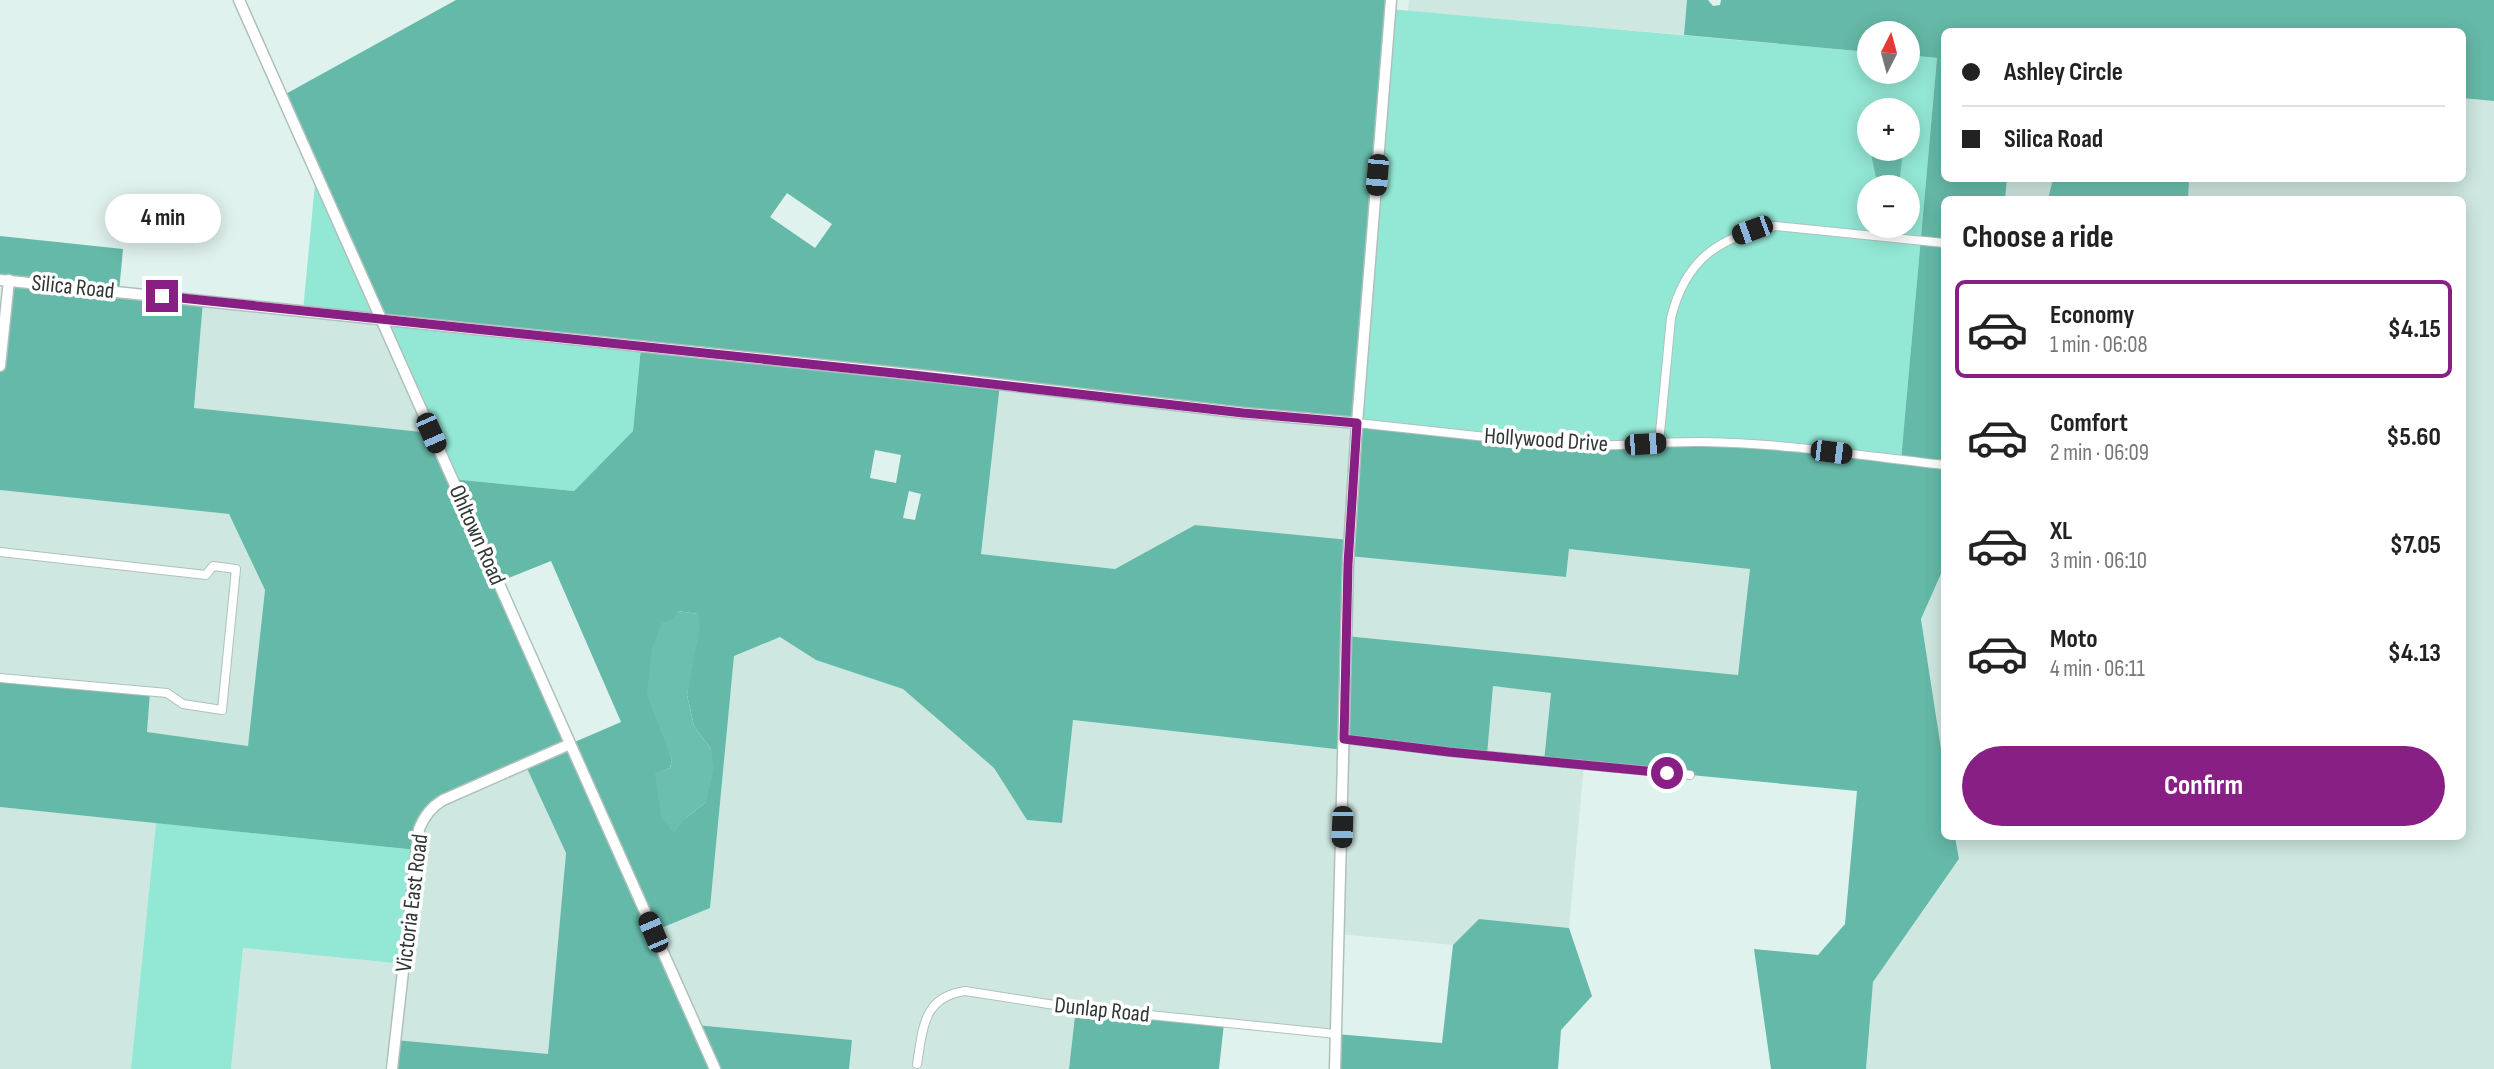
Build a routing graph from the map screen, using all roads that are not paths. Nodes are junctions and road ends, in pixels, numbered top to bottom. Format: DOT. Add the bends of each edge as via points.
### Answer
graph roads {
  1 [pos="239,0"];
  2 [pos="1391,0"];
  3 [pos="1941,243"];
  4 [pos="4,280"];
  5 [pos="380,319"];
  6 [pos="0,366"];
  7 [pos="1357,423"];
  8 [pos="1659,443"];
  9 [pos="1941,465"];
  10 [pos="0,552"];
  11 [pos="0,678"];
  12 [pos="1344,739"];
  13 [pos="570,744"];
  14 [pos="1690,775"];
  15 [pos="1336,1034"];
  16 [pos="917,1063"];
  17 [pos="392,1069"];
  18 [pos="715,1069"];
  19 [pos="1335,1069"];
  1 -- 5 [label="street, Ohltown Road"];
  2 -- 7 [label="street"];
  3 -- 8 [label="street" via="1776,226 1731,237 1716,247 1692,270 1675,300"];
  4 -- 5 [label="street, Silica Road"];
  4 -- 6 [label="street"];
  5 -- 7 [label="street, Silica Road"];
  5 -- 13 [label="street, Ohltown Road"];
  7 -- 8 [label="street, Hollywood Drive" via="1569,446"];
  7 -- 12 [label="street"];
  8 -- 9 [label="street, Hollywood Drive" via="1758,444"];
  10 -- 11 [label="street" via="206,575 213,566 236,569 222,710 183,704 167,693"];
  12 -- 14 [label="street"];
  12 -- 15 [label="street"];
  13 -- 17 [label="street, Victoria East Road" via="443,800 423,819"];
  13 -- 18 [label="street, Ohltown Road"];
  15 -- 16 [label="street, Dunlap Road" via="1061,1006 965,991 940,999 927,1014"];
  15 -- 19 [label="street"];
}
